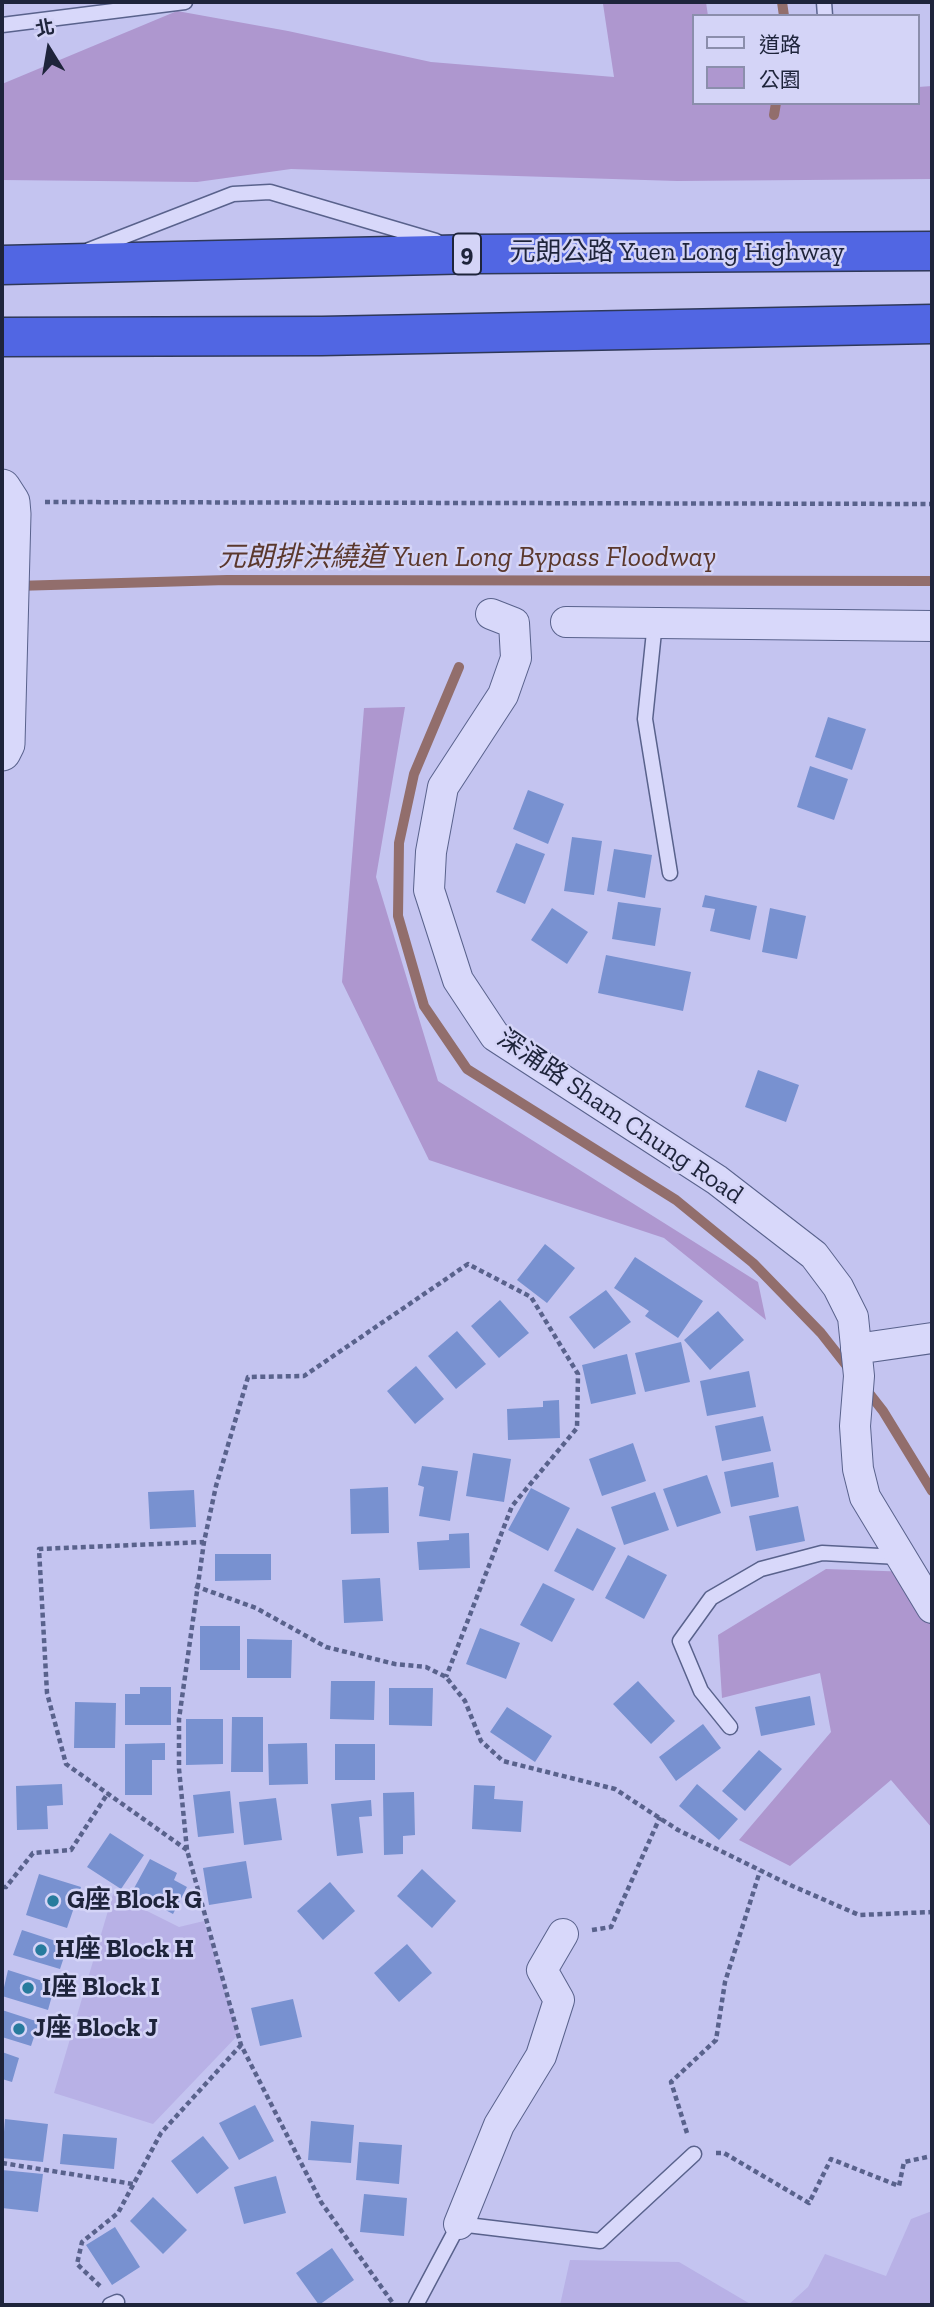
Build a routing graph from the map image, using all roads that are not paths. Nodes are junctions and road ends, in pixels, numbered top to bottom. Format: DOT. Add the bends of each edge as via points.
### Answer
graph roads {
  1 [pos="185,2"];
  2 [pos="103,7"];
  3 [pos="2,25"];
  4 [pos="932,251"];
  5 [pos="478,254"];
  6 [pos="2,265"];
  7 [pos="48,265"];
  8 [pos="932,324"];
  9 [pos="2,337"];
  10 [pos="6,495"];
  11 [pos="491,614"];
  12 [pos="566,622"];
  13 [pos="655,622"];
  14 [pos="932,626"];
  15 [pos="2,752"];
  16 [pos="670,873"];
  17 [pos="932,1338"];
  18 [pos="856,1349"];
  19 [pos="901,1557"];
  20 [pos="932,1608"];
  21 [pos="730,1727"];
  22 [pos="563,1934"];
  23 [pos="694,2154"];
  24 [pos="459,2224"];
  25 [pos="416,2305"];
  1 -- 2 [label="lane"];
  2 -- 3 [label="lane"];
  4 -- 5 [label="highway, 元朗公路 Yuen Long Highway / 9"];
  5 -- 7 [label="highway, 元朗公路 Yuen Long Highway / 9"];
  5 -- 7 [label="lane" via="270,192 233,194"];
  6 -- 7 [label="highway, 元朗公路 Yuen Long Highway / 9"];
  8 -- 9 [label="highway" via="322,337"];
  10 -- 15 [label="street" via="10,587 6,744"];
  11 -- 18 [label="street, 深涌路 Sham Chung Road" via="514,623 516,659 503,695 443,787 431,852 429,890 458,980 495,1036 717,1180 814,1255 853,1317"];
  12 -- 13 [label="street"];
  13 -- 14 [label="street"];
  13 -- 16 [label="lane" via="645,719"];
  17 -- 18 [label="street"];
  18 -- 19 [label="street, 深涌路 Sham Chung Road" via="858,1469 865,1497"];
  19 -- 20 [label="street, 深涌路 Sham Chung Road"];
  19 -- 21 [label="lane" via="822,1553 761,1569 710,1598 680,1641 701,1691"];
  22 -- 24 [label="street" via="542,1970 559,2000 541,2056 499,2125"];
  23 -- 24 [label="lane" via="600,2241"];
  24 -- 25 [label="lane"];
}
